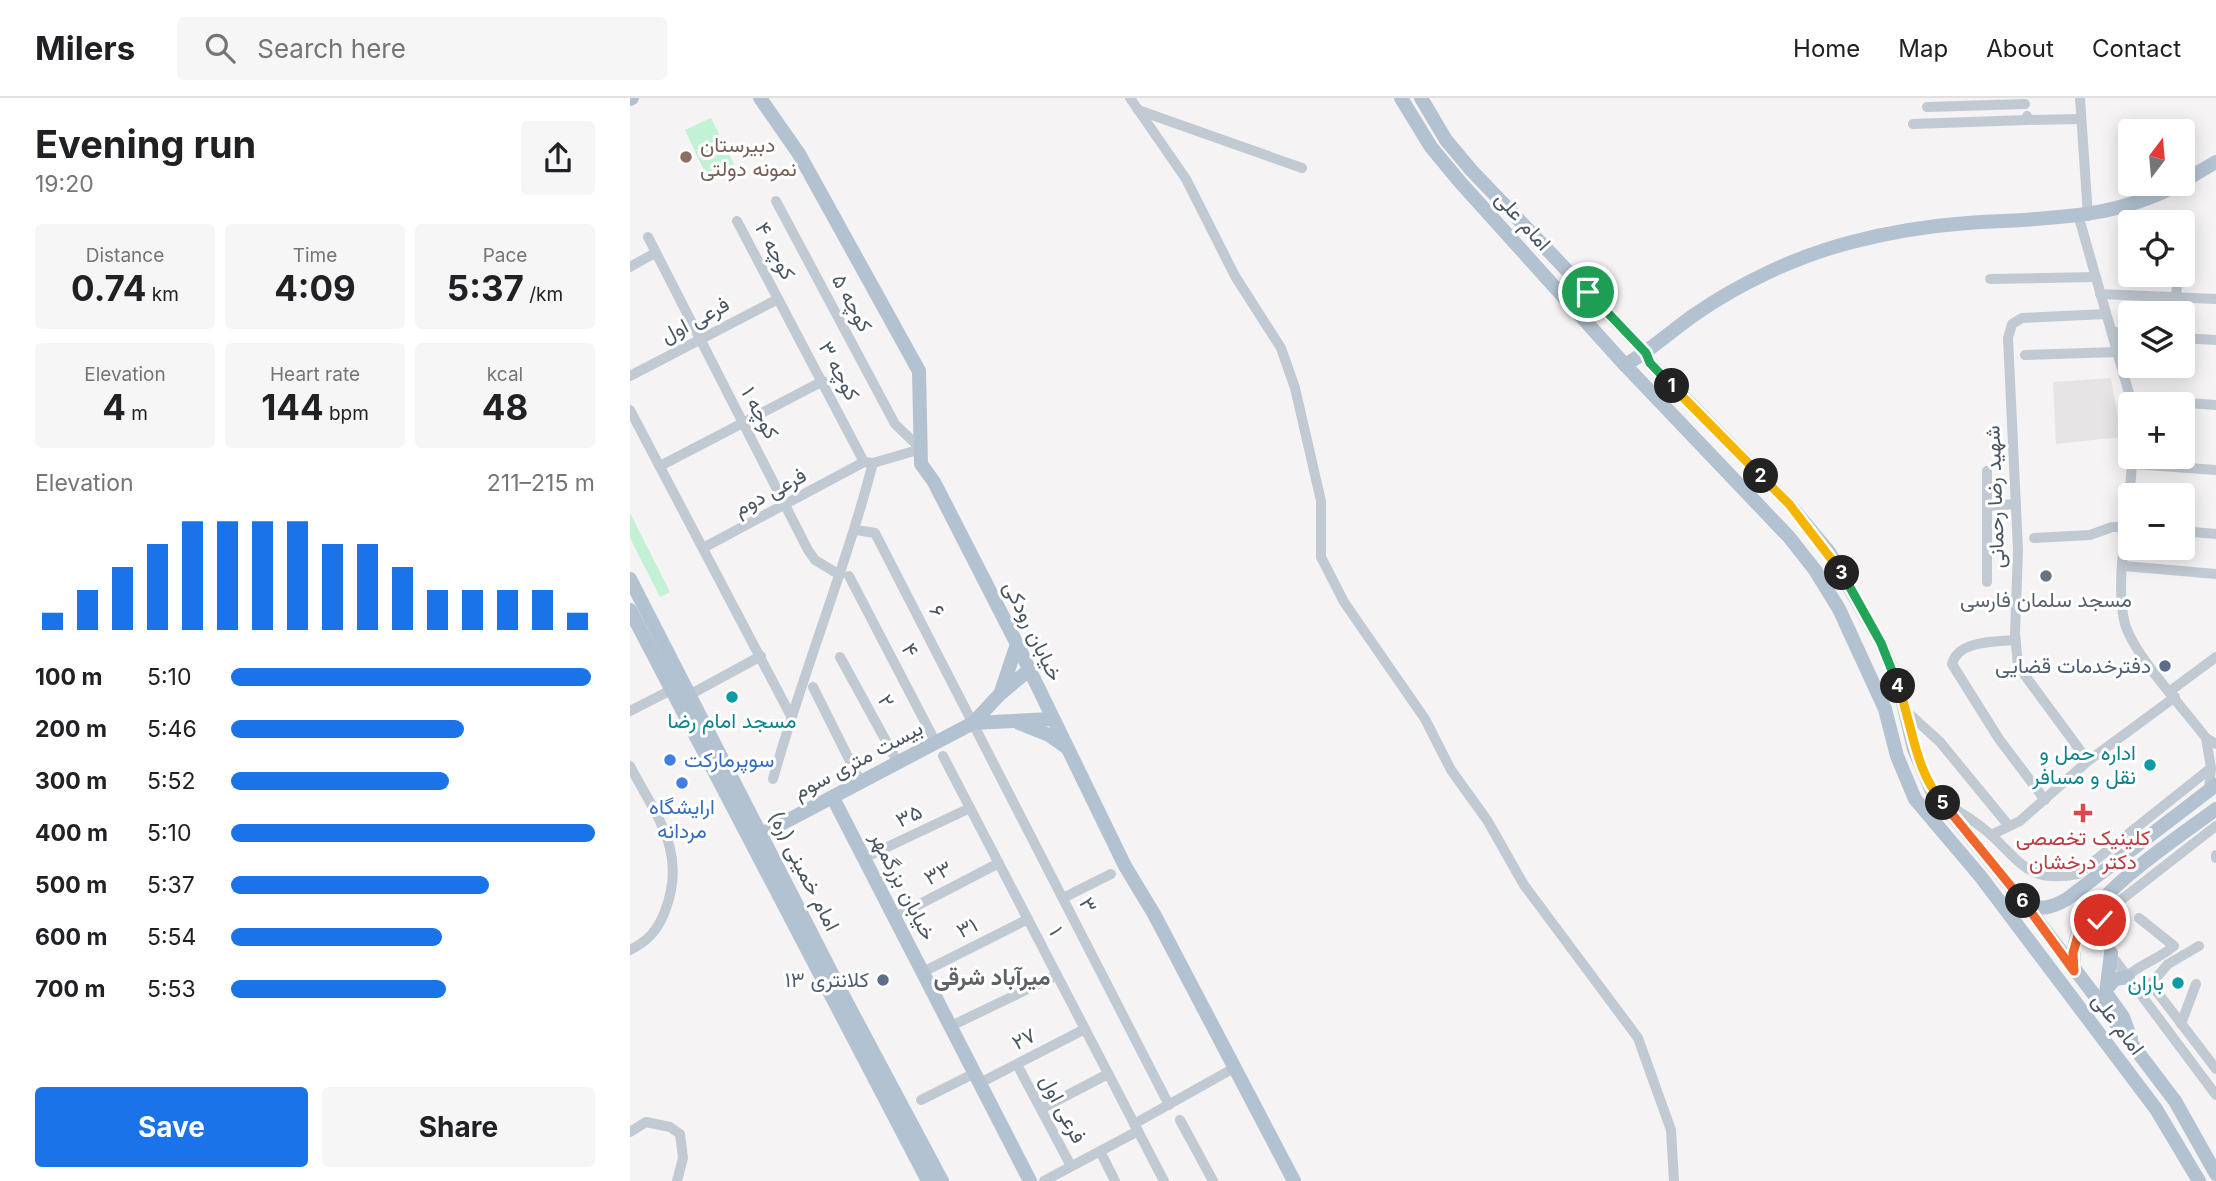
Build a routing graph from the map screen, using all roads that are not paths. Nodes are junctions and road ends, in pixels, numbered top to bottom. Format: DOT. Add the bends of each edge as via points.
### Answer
graph roads {
  1 [pos="760,98"];
  2 [pos="1129,98"];
  3 [pos="1401,98"];
  4 [pos="1421,98"];
  5 [pos="2080,98"];
  6 [pos="2025,101"];
  7 [pos="1927,107"];
  8 [pos="1138,110"];
  9 [pos="2080,119"];
  10 [pos="2028,120"];
  11 [pos="1913,124"];
  12 [pos="1446,140"];
  13 [pos="1433,150"];
  14 [pos="2216,162"];
  15 [pos="1302,168"];
  16 [pos="2195,175"];
  17 [pos="2144,196"];
  18 [pos="776,201"];
  19 [pos="2083,217"];
  20 [pos="737,221"];
  21 [pos="648,237"];
  22 [pos="655,253"];
  23 [pos="630,267"];
  24 [pos="2094,277"];
  25 [pos="1990,279"];
  26 [pos="2177,287"];
  27 [pos="2100,294"];
  28 [pos="2176,296"];
  29 [pos="778,299"];
  30 [pos="2216,299"];
  31 [pos="2106,314"];
  32 [pos="2113,332"];
  33 [pos="2118,332"];
  34 [pos="2195,339"];
  35 [pos="698,340"];
  36 [pos="2216,340"];
  37 [pos="2118,352"];
  38 [pos="1646,353"];
  39 [pos="2025,355"];
  40 [pos="1625,365"];
  41 [pos="630,376"];
  42 [pos="823,381"];
  43 [pos="2195,404"];
  44 [pos="2216,405"];
  45 [pos="631,413"];
  46 [pos="742,421"];
  47 [pos="921,449"];
  48 [pos="868,463"];
  49 [pos="660,466"];
  50 [pos="2195,468"];
  51 [pos="2216,470"];
  52 [pos="1987,471"];
  53 [pos="2016,504"];
  54 [pos="786,505"];
  55 [pos="1987,506"];
  56 [pos="2118,527"];
  57 [pos="856,530"];
  58 [pos="2195,532"];
  59 [pos="2216,534"];
  60 [pos="2034,538"];
  61 [pos="703,548"];
  62 [pos="2125,560"];
  63 [pos="2124,566"];
  64 [pos="2216,573"];
  65 [pos="845,575"];
  66 [pos="630,579"];
  67 [pos="1987,582"];
  68 [pos="630,610"];
  69 [pos="2015,639"];
  70 [pos="1017,644"];
  71 [pos="761,656"];
  72 [pos="841,657"];
  73 [pos="2216,657"];
  74 [pos="1028,670"];
  75 [pos="813,687"];
  76 [pos="671,690"];
  77 [pos="691,694"];
  78 [pos="1000,694"];
  79 [pos="2173,694"];
  80 [pos="1905,709"];
  81 [pos="630,711"];
  82 [pos="791,716"];
  83 [pos="1052,719"];
  84 [pos="1014,722"];
  85 [pos="973,723"];
  86 [pos="2211,741"];
  87 [pos="1067,748"];
  88 [pos="939,749"];
  89 [pos="2088,761"];
  90 [pos="898,763"];
  91 [pos="630,766"];
  92 [pos="2211,768"];
  93 [pos="774,779"];
  94 [pos="861,783"];
  95 [pos="2213,787"];
  96 [pos="1931,789"];
  97 [pos="833,798"];
  98 [pos="1915,799"];
  99 [pos="2045,800"];
  100 [pos="1943,803"];
  101 [pos="970,808"];
  102 [pos="2215,810"];
  103 [pos="2009,826"];
  104 [pos="2216,826"];
  105 [pos="762,834"];
  106 [pos="1991,835"];
  107 [pos="2148,837"];
  108 [pos="2158,853"];
  109 [pos="864,858"];
  110 [pos="999,863"];
  111 [pos="1111,874"];
  112 [pos="1063,898"];
  113 [pos="2022,900"];
  114 [pos="2102,902"];
  115 [pos="895,917"];
  116 [pos="2139,918"];
  117 [pos="1028,919"];
  118 [pos="2199,946"];
  119 [pos="630,950"];
  120 [pos="2111,953"];
  121 [pos="2074,971"];
  122 [pos="923,972"];
  123 [pos="1057,975"];
  124 [pos="2127,976"];
  125 [pos="2196,984"];
  126 [pos="2107,990"];
  127 [pos="2181,1024"];
  128 [pos="951,1026"];
  129 [pos="1085,1029"];
  130 [pos="2135,1050"];
  131 [pos="1234,1068"];
  132 [pos="1020,1070"];
  133 [pos="2216,1070"];
  134 [pos="1108,1074"];
  135 [pos="978,1078"];
  136 [pos="2205,1079"];
  137 [pos="2216,1095"];
  138 [pos="921,1100"];
  139 [pos="1169,1105"];
  140 [pos="1041,1109"];
  141 [pos="1180,1120"];
  142 [pos="1136,1128"];
  143 [pos="630,1132"];
  144 [pos="1103,1157"];
  145 [pos="682,1158"];
  146 [pos="1071,1166"];
  147 [pos="2216,1174"];
  148 [pos="677,1181"];
  149 [pos="685,1181"];
  150 [pos="928,1181"];
  151 [pos="942,1181"];
  152 [pos="1030,1181"];
  153 [pos="1044,1181"];
  154 [pos="1115,1181"];
  155 [pos="1164,1181"];
  156 [pos="1213,1181"];
  157 [pos="1294,1181"];
  158 [pos="1674,1181"];
  159 [pos="2199,1181"];
  1 -- 47 [label="main road, خیابان رودکی" via="799,154 919,371"];
  2 -- 8 [label="street"];
  3 -- 13 [label="main road, امام علی"];
  4 -- 12 [label="main road, امام علی"];
  5 -- 9 [label="street"];
  6 -- 7 [label="street"];
  6 -- 10 [label="street"];
  8 -- 15 [label="street"];
  8 -- 158 [label="street" via="1186,179 1235,276 1281,348 1321,501 1321,557 1524,885 1638,1038 1671,1130"];
  9 -- 10 [label="street"];
  9 -- 19 [label="street"];
  10 -- 11 [label="street"];
  12 -- 13 [label="main road"];
  12 -- 38 [label="main road, امام علی"];
  13 -- 40 [label="main road, امام علی"];
  14 -- 16 [label="main road"];
  17 -- 19 [label="main road"];
  18 -- 47 [label="street, کوچه ۵" via="895,424"];
  19 -- 24 [label="street"];
  19 -- 38 [label="main road" via="1915,228 1850,242 1744,285 1694,315"];
  20 -- 29 [label="street, کوچه ۴"];
  21 -- 22 [label="street, کوچه ۱"];
  22 -- 23 [label="street"];
  22 -- 35 [label="street, کوچه ۱"];
  24 -- 25 [label="street"];
  24 -- 27 [label="street"];
  26 -- 28 [label="street"];
  27 -- 28 [label="street"];
  27 -- 31 [label="street"];
  28 -- 30 [label="street"];
  29 -- 35 [label="street, فرعی اول"];
  29 -- 42 [label="street, کوچه ۳"];
  31 -- 32 [label="street"];
  31 -- 53 [label="street, شهید رضا رحمانی" via="2022,318 2012,324 2008,338"];
  32 -- 33 [label="street"];
  32 -- 37 [label="street"];
  34 -- 36 [label="street"];
  35 -- 41 [label="street, فرعی اول"];
  35 -- 46 [label="street, کوچه ۱"];
  37 -- 39 [label="street"];
  38 -- 40 [label="main road"];
  38 -- 80 [label="main road, امام علی" via="1650,363 1789,504 1829,552 1881,643"];
  40 -- 98 [label="main road, امام علی" via="1815,570 1839,609 1885,709"];
  42 -- 46 [label="street"];
  42 -- 48 [label="street, کوچه ۳"];
  43 -- 44 [label="street"];
  45 -- 49 [label="street"];
  46 -- 49 [label="street"];
  46 -- 54 [label="street, کوچه ۱"];
  47 -- 48 [label="street, فرعی دوم"];
  47 -- 70 [label="main road, خیابان رودکی" via="921,464"];
  48 -- 54 [label="street, فرعی دوم"];
  48 -- 57 [label="street"];
  49 -- 61 [label="street"];
  50 -- 51 [label="street"];
  52 -- 55 [label="street"];
  53 -- 55 [label="street"];
  53 -- 69 [label="street, شهید رضا رحمانی"];
  54 -- 61 [label="street, فرعی دوم"];
  54 -- 65 [label="street, کوچه ۱" via="816,560"];
  55 -- 67 [label="street"];
  56 -- 60 [label="street" via="2090,535"];
  57 -- 65 [label="street"];
  57 -- 85 [label="street, ۶" via="874,533"];
  58 -- 59 [label="street"];
  61 -- 71 [label="street"];
  62 -- 63 [label="street"];
  63 -- 64 [label="street"];
  63 -- 79 [label="street" via="2126,626"];
  65 -- 82 [label="street"];
  65 -- 88 [label="street, ۴"];
  66 -- 77 [label="main road, امام خمینی (ره)"];
  68 -- 76 [label="main road, امام خمینی (ره)"];
  69 -- 89 [label="street, شهید رضا رحمانی" via="2018,666"];
  69 -- 99 [label="street" via="1964,648 1952,664 1999,739"];
  70 -- 74 [label="main road, خیابان رودکی"];
  70 -- 78 [label="main road"];
  71 -- 77 [label="street"];
  71 -- 82 [label="street"];
  72 -- 90 [label="street, ۲"];
  73 -- 79 [label="street"];
  74 -- 78 [label="main road, بیست متری سوم"];
  74 -- 83 [label="main road, خیابان رودکی"];
  75 -- 94 [label="street"];
  76 -- 81 [label="street"];
  76 -- 150 [label="main road, امام خمینی (ره)"];
  77 -- 105 [label="main road, امام خمینی (ره)"];
  78 -- 85 [label="main road, بیست متری سوم"];
  79 -- 86 [label="street"];
  79 -- 89 [label="street"];
  80 -- 96 [label="main road, امام علی" via="1914,749"];
  80 -- 103 [label="street" via="1940,742"];
  82 -- 93 [label="street"];
  83 -- 84 [label="main road, بیست متری سوم"];
  83 -- 87 [label="main road, خیابان رودکی"];
  84 -- 85 [label="main road, بیست متری سوم"];
  84 -- 87 [label="main road"];
  85 -- 88 [label="main road, بیست متری سوم"];
  85 -- 112 [label="street, ۳"];
  86 -- 92 [label="street"];
  87 -- 131 [label="main road, خیابان رودکی"];
  88 -- 90 [label="main road, بیست متری سوم"];
  88 -- 101 [label="street, ۱"];
  89 -- 99 [label="street"];
  90 -- 94 [label="main road, بیست متری سوم"];
  91 -- 119 [label="street" via="666,834 675,866 659,928"];
  92 -- 95 [label="street"];
  92 -- 106 [label="street" via="2078,874 2047,877 2034,873 2018,864"];
  94 -- 97 [label="main road, بیست متری سوم"];
  95 -- 107 [label="main road"];
  96 -- 98 [label="main road"];
  96 -- 100 [label="main road, امام علی"];
  97 -- 105 [label="main road, بیست متری سوم"];
  97 -- 109 [label="main road, خیابان بزرگمهر"];
  98 -- 159 [label="main road, امام علی" via="1981,877 2156,1109"];
  99 -- 103 [label="street"];
  100 -- 106 [label="street"];
  100 -- 113 [label="main road, امام علی"];
  101 -- 109 [label="street, ۳۵"];
  101 -- 110 [label="street, ۱"];
  102 -- 108 [label="main road"];
  103 -- 106 [label="street"];
  104 -- 114 [label="street" via="2121,900"];
  105 -- 151 [label="main road, امام خمینی (ره)"];
  107 -- 108 [label="main road"];
  107 -- 113 [label="main road" via="2056,905 2033,907"];
  108 -- 114 [label="main road"];
  109 -- 115 [label="main road, خیابان بزرگمهر"];
  110 -- 115 [label="street, ۳۳"];
  110 -- 117 [label="street, ۱"];
  111 -- 112 [label="street"];
  112 -- 139 [label="street, ۳"];
  113 -- 121 [label="main road, امام علی"];
  114 -- 120 [label="street" via="2100,930"];
  114 -- 121 [label="main road" via="2078,935"];
  115 -- 122 [label="main road, خیابان بزرگمهر"];
  116 -- 124 [label="street" via="2174,946"];
  117 -- 122 [label="street, ۳۱"];
  117 -- 123 [label="street, ۱"];
  118 -- 127 [label="street" via="2168,964 2151,984"];
  120 -- 124 [label="street"];
  120 -- 126 [label="main road"];
  121 -- 130 [label="main road, امام علی"];
  122 -- 128 [label="main road, خیابان بزرگمهر"];
  123 -- 128 [label="street"];
  123 -- 129 [label="street, ۱"];
  124 -- 126 [label="main road" via="2115,979"];
  124 -- 136 [label="street"];
  125 -- 127 [label="street"];
  126 -- 130 [label="main road"];
  127 -- 133 [label="street"];
  128 -- 135 [label="main road, خیابان بزرگمهر"];
  129 -- 134 [label="street, ۱"];
  129 -- 135 [label="street, ۲۷"];
  130 -- 147 [label="main road, امام علی" via="2175,1101"];
  131 -- 139 [label="street"];
  131 -- 157 [label="main road, خیابان رودکی"];
  132 -- 140 [label="street, فرعی اول"];
  133 -- 136 [label="street"];
  134 -- 140 [label="street"];
  134 -- 142 [label="street, ۱"];
  135 -- 138 [label="street, ۲۷"];
  135 -- 152 [label="main road, خیابان بزرگمهر"];
  136 -- 137 [label="street"];
  139 -- 142 [label="street"];
  140 -- 146 [label="street, فرعی اول"];
  141 -- 156 [label="street"];
  142 -- 146 [label="street"];
  142 -- 155 [label="street"];
  143 -- 145 [label="street" via="646,1122 670,1127 680,1134"];
  144 -- 154 [label="street"];
  145 -- 148 [label="street"];
  145 -- 149 [label="street"];
  146 -- 153 [label="street"];
}
